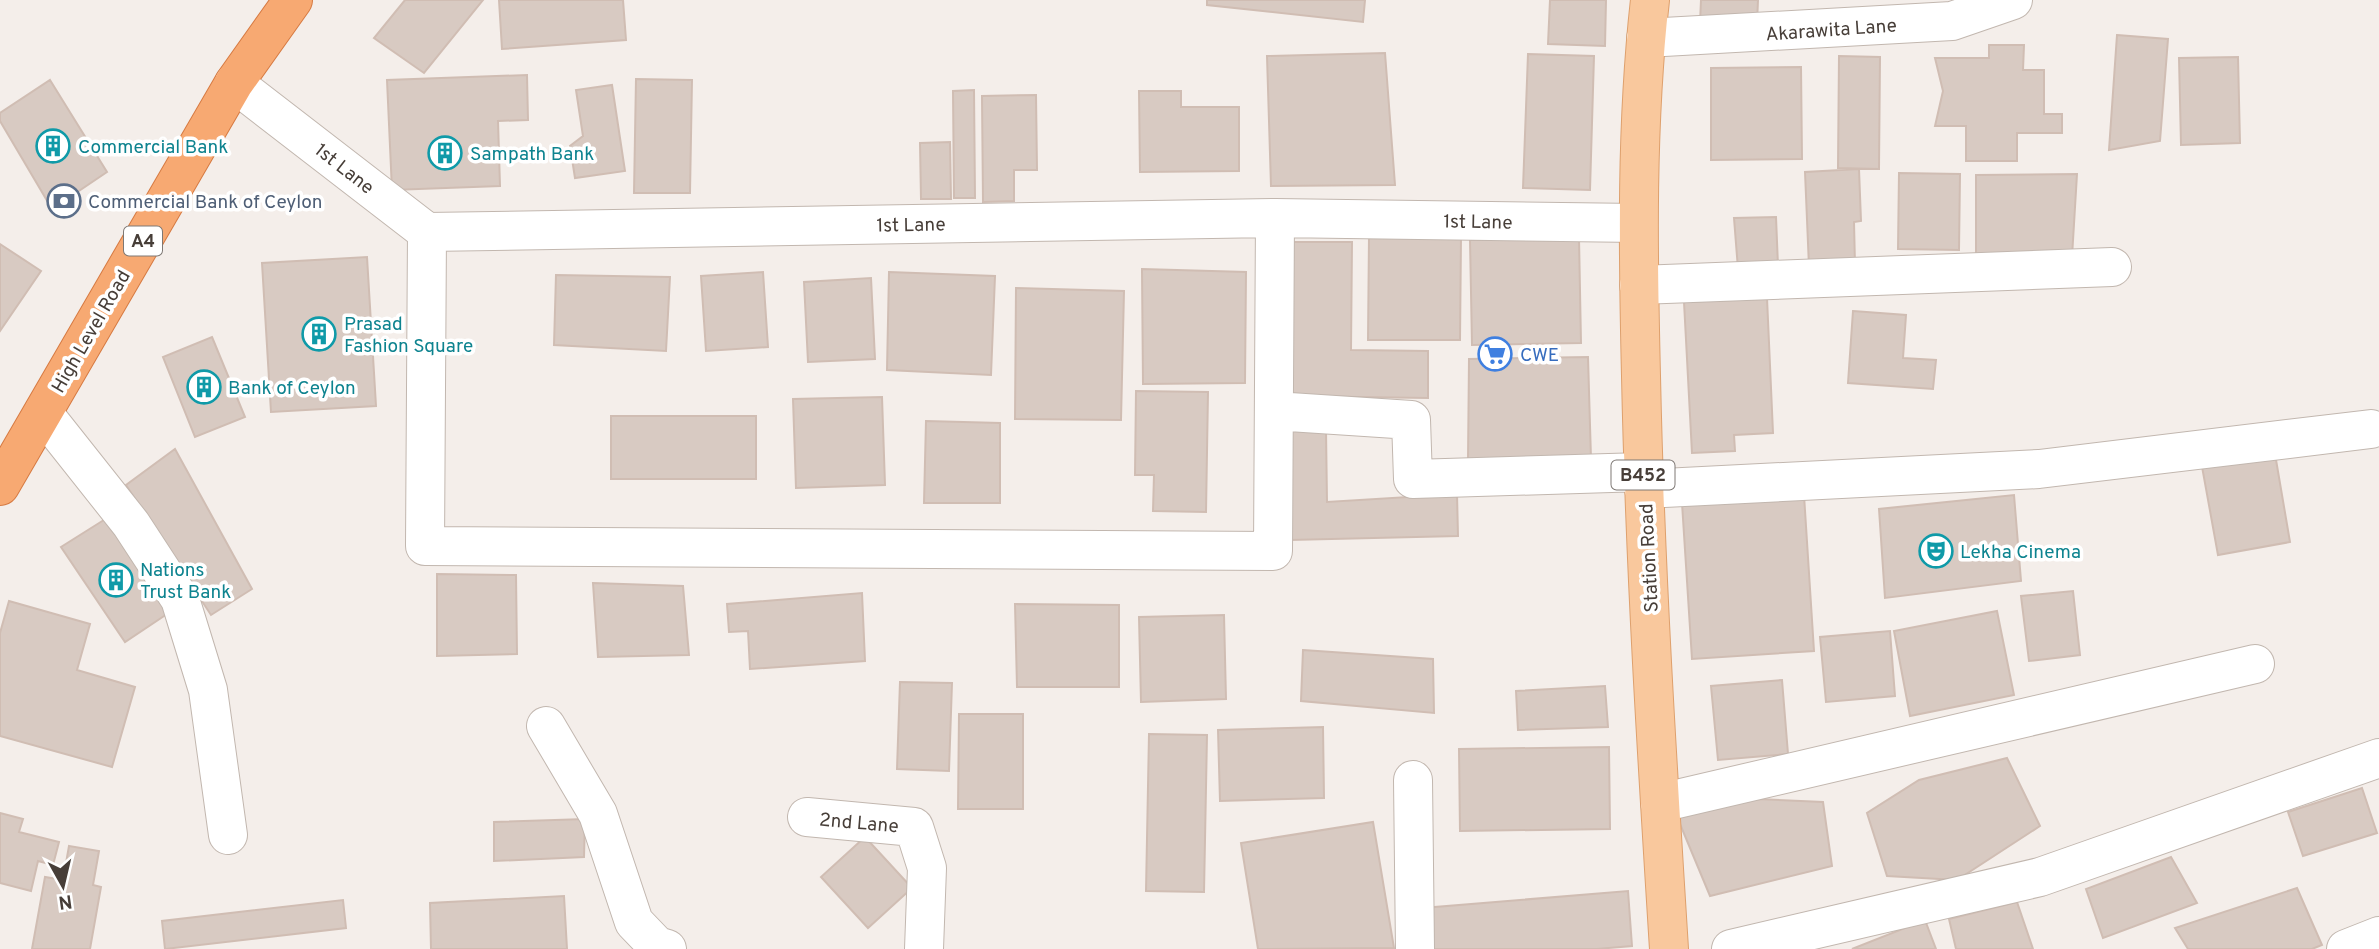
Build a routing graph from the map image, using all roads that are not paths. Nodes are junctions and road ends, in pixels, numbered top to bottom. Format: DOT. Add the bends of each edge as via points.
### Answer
graph roads {
  1 [pos="293,0"];
  2 [pos="1650,0"];
  3 [pos="2013,0"];
  4 [pos="1646,38"];
  5 [pos="234,83"];
  6 [pos="1275,218"];
  7 [pos="1638,223"];
  8 [pos="427,232"];
  9 [pos="2112,267"];
  10 [pos="1639,285"];
  11 [pos="1274,411"];
  12 [pos="43,413"];
  13 [pos="2371,429"];
  14 [pos="1644,481"];
  15 [pos="0,486"];
  16 [pos="2255,664"];
  17 [pos="546,726"];
  18 [pos="2379,758"];
  19 [pos="1413,780"];
  20 [pos="1660,803"];
  21 [pos="807,817"];
  22 [pos="228,835"];
  23 [pos="2379,936"];
  24 [pos="667,949"];
  25 [pos="924,949"];
  26 [pos="1415,949"];
  27 [pos="1669,949"];
  28 [pos="1731,949"];
  29 [pos="2346,949"];
  1 -- 5 [label="highway, High Level Road / A4"];
  2 -- 4 [label="main road, Station Road / B452"];
  3 -- 4 [label="street, Akarawita Lane" via="1952,21"];
  4 -- 7 [label="main road, Station Road / B452"];
  5 -- 8 [label="street, 1st Lane"];
  5 -- 12 [label="highway, High Level Road / A4"];
  6 -- 7 [label="street, 1st Lane"];
  6 -- 8 [label="street, 1st Lane"];
  6 -- 11 [label="street"];
  7 -- 10 [label="main road, Station Road / B452"];
  8 -- 11 [label="street" via="425,546 1273,551"];
  9 -- 10 [label="street"];
  10 -- 14 [label="main road, Station Road / B452"];
  11 -- 14 [label="street" via="1412,421 1413,479"];
  12 -- 15 [label="highway, High Level Road / A4"];
  12 -- 22 [label="street" via="131,524 180,599 208,691"];
  13 -- 14 [label="street" via="2039,469"];
  14 -- 20 [label="main road, Station Road / B452"];
  16 -- 20 [label="street"];
  17 -- 24 [label="street" via="597,814 634,922 657,946"];
  18 -- 28 [label="street" via="2040,877"];
  19 -- 26 [label="street"];
  20 -- 27 [label="main road, Station Road / B452"];
  21 -- 25 [label="street, 2nd Lane" via="914,827 927,868"];
  23 -- 29 [label="street"];
}
